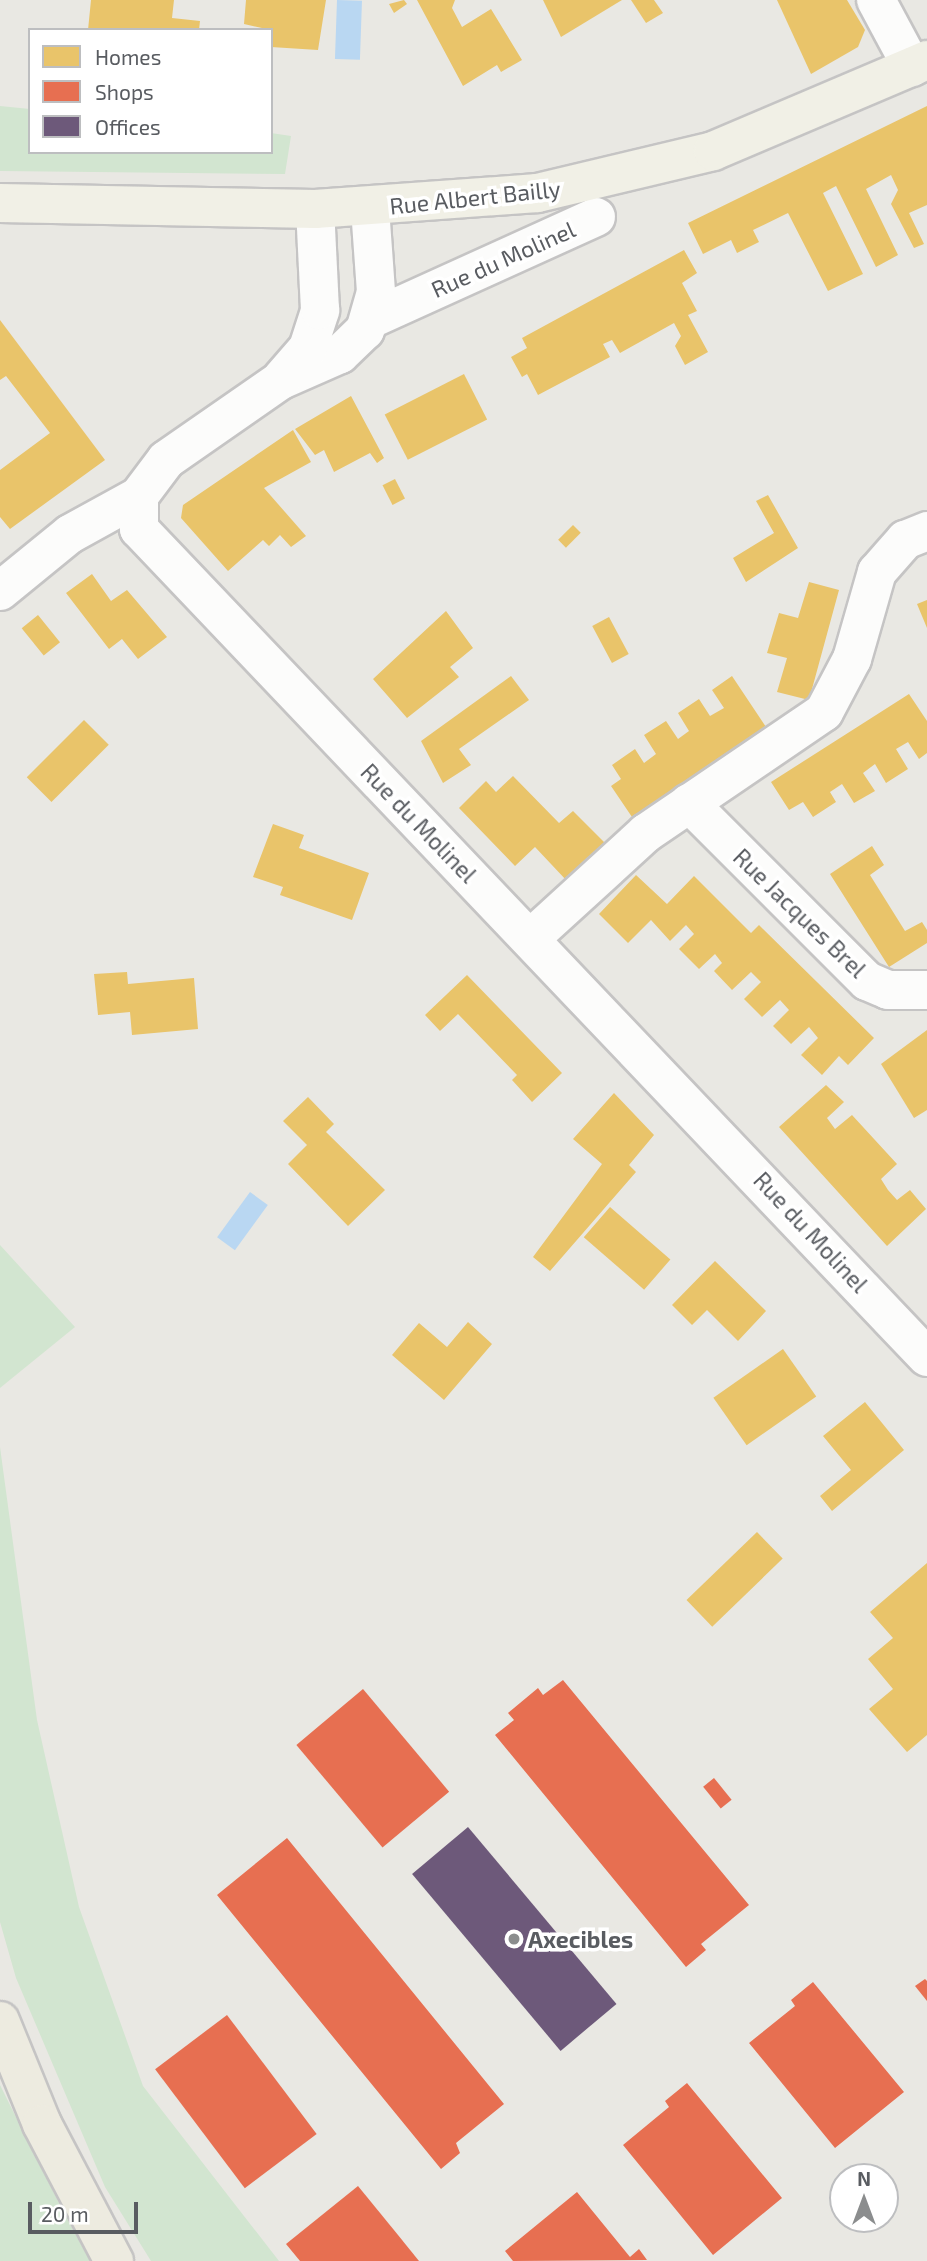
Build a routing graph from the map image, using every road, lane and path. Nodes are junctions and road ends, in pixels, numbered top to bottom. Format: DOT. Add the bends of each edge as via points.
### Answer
graph roads {
  1 [pos="876,0"];
  2 [pos="920,63"];
  3 [pos="0,203"];
  4 [pos="370,208"];
  5 [pos="315,209"];
  6 [pos="596,217"];
  7 [pos="371,319"];
  8 [pos="281,380"];
  9 [pos="139,496"];
  10 [pos="927,531"];
  11 [pos="0,591"];
  12 [pos="689,803"];
  13 [pos="531,938"];
  14 [pos="927,990"];
  15 [pos="927,1357"];
  16 [pos="0,2021"];
  17 [pos="114,2261"];
  1 -- 2 [label="street"];
  2 -- 4 [label="main road, Rue Albert Bailly" via="773,130 644,171 483,201"];
  3 -- 5 [label="main road, Rue Albert Bailly"];
  4 -- 5 [label="main road, Rue Albert Bailly"];
  4 -- 7 [label="street"];
  5 -- 8 [label="street" via="320,310 308,348"];
  6 -- 7 [label="street, Rue du Molinel"];
  7 -- 8 [label="street, Rue du Molinel" via="340,354"];
  8 -- 9 [label="street, Rue du Molinel" via="166,460"];
  9 -- 11 [label="street" via="70,534"];
  9 -- 13 [label="street, Rue du Molinel" via="136,515 148,544"];
  10 -- 12 [label="street" via="897,546 877,572 852,659 824,712"];
  12 -- 13 [label="street" via="614,860"];
  12 -- 14 [label="street, Rue Jacques Brel" via="867,981 888,990"];
  13 -- 15 [label="street, Rue du Molinel"];
  16 -- 17 [label="highway" via="42,2124"];
}
